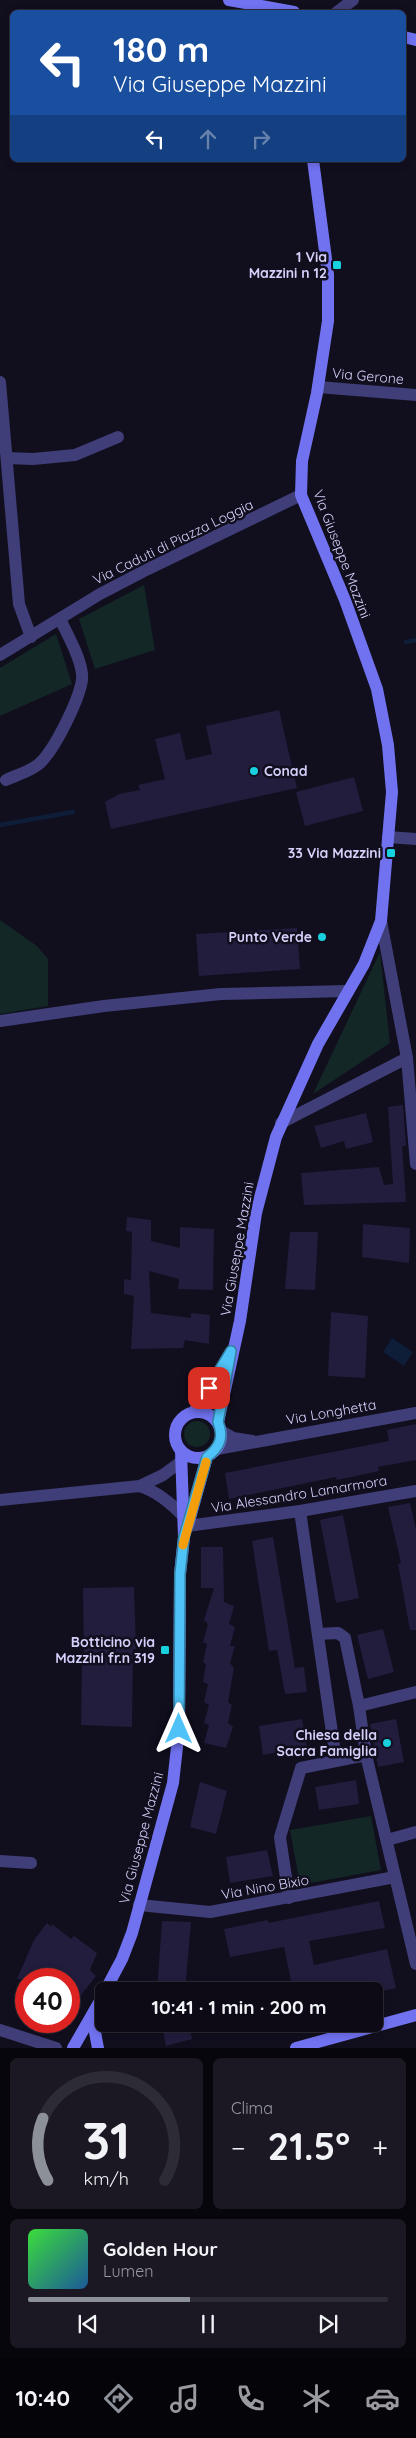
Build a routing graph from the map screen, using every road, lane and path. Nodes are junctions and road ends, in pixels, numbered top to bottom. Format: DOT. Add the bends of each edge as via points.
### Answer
graph roads {
  1 [pos="229,0"];
  2 [pos="353,0"];
  3 [pos="283,10"];
  4 [pos="340,10"];
  5 [pos="313,162"];
  6 [pos="0,382"];
  7 [pos="318,386"];
  8 [pos="416,395"];
  9 [pos="118,437"];
  10 [pos="7,458"];
  11 [pos="301,495"];
  12 [pos="60,618"];
  13 [pos="31,636"];
  14 [pos="0,654"];
  15 [pos="6,780"];
  16 [pos="388,837"];
  17 [pos="416,839"];
  18 [pos="381,921"];
  19 [pos="347,991"];
  20 [pos="0,1021"];
  21 [pos="406,1058"];
  22 [pos="281,1123"];
  23 [pos="416,1164"];
  24 [pos="231,1351"];
  25 [pos="194,1412"];
  26 [pos="416,1413"];
  27 [pos="219,1426"];
  28 [pos="252,1442"];
  29 [pos="212,1453"];
  30 [pos="181,1456"];
  31 [pos="140,1486"];
  32 [pos="416,1491"];
  33 [pos="0,1500"];
  34 [pos="300,1511"];
  35 [pos="185,1527"];
  36 [pos="318,1634"];
  37 [pos="416,1692"];
  38 [pos="359,1706"];
  39 [pos="366,1755"];
  40 [pos="336,1760"];
  41 [pos="416,1832"];
  42 [pos="386,1840"];
  43 [pos="0,1861"];
  44 [pos="31,1863"];
  45 [pos="395,1877"];
  46 [pos="289,1898"];
  47 [pos="138,1905"];
  48 [pos="416,1964"];
  49 [pos="109,1982"];
  50 [pos="95,2010"];
  51 [pos="416,2015"];
  52 [pos="92,2016"];
  53 [pos="0,2030"];
  54 [pos="35,2044"];
  55 [pos="56,2048"];
  56 [pos="72,2048"];
  57 [pos="98,2048"];
  58 [pos="296,2048"];
  1 -- 3 [label="street"];
  2 -- 4 [label="street"];
  5 -- 7 [label="street, Via Giuseppe Mazzini" via="328,274 328,321"];
  6 -- 10 [label="street"];
  7 -- 8 [label="street, Via Gerone"];
  7 -- 11 [label="street, Via Giuseppe Mazzini" via="302,461"];
  9 -- 10 [label="street" via="75,455 33,460"];
  10 -- 13 [label="street" via="19,604"];
  11 -- 12 [label="street, Via Caduti di Piazza Loggia" via="148,569"];
  11 -- 16 [label="street, Via Giuseppe Mazzini" via="345,600 377,689 391,767"];
  12 -- 13 [label="street, Via Caduti di Piazza Loggia"];
  12 -- 15 [label="street" via="75,651 82,679 77,695 52,749 39,764"];
  13 -- 14 [label="street, Via Caduti di Piazza Loggia"];
  16 -- 17 [label="street"];
  16 -- 18 [label="street, Via Giuseppe Mazzini"];
  18 -- 19 [label="street, Via Giuseppe Mazzini" via="364,964"];
  18 -- 21 [label="street, Via Giuseppe Mazzini"];
  19 -- 20 [label="street" via="221,994"];
  19 -- 22 [label="street, Via Giuseppe Mazzini"];
  21 -- 22 [label="street"];
  21 -- 23 [label="street, Via Giuseppe Mazzini"];
  22 -- 24 [label="street, Via Giuseppe Mazzini" via="256,1213 240,1321"];
  24 -- 25 [label="street, Via Giuseppe Mazzini"];
  24 -- 27 [label="street, Via Giuseppe Mazzini"];
  25 -- 27 [label="street" via="211,1415"];
  25 -- 30 [label="street, Via Giuseppe Mazzini" via="185,1415 175,1433"];
  26 -- 28 [label="street, Via Longhetta"];
  27 -- 28 [label="street, Via Longhetta" via="233,1438"];
  27 -- 29 [label="street, Via Giuseppe Mazzini" via="221,1440"];
  28 -- 29 [label="street, Via Longhetta"];
  29 -- 30 [label="street" via="197,1458"];
  29 -- 35 [label="street, Via Giuseppe Mazzini"];
  30 -- 31 [label="street" via="163,1475"];
  30 -- 35 [label="street, Via Giuseppe Mazzini"];
  31 -- 33 [label="street"];
  31 -- 35 [label="street" via="153,1491 175,1508"];
  32 -- 34 [label="street, Via Alessandro Lamarmora"];
  34 -- 35 [label="street, Via Alessandro Lamarmora"];
  34 -- 36 [label="street"];
  35 -- 47 [label="street, Via Giuseppe Mazzini" via="180,1574 177,1755 173,1783"];
  36 -- 38 [label="street" via="338,1633 345,1638"];
  36 -- 40 [label="street"];
  37 -- 38 [label="street"];
  38 -- 39 [label="street"];
  39 -- 40 [label="street"];
  39 -- 42 [label="street"];
  40 -- 46 [label="street" via="301,1768 280,1838"];
  41 -- 42 [label="street"];
  42 -- 45 [label="street"];
  43 -- 44 [label="street"];
  45 -- 46 [label="street, Via Nino Bixio"];
  45 -- 48 [label="street"];
  46 -- 47 [label="street, Via Nino Bixio" via="210,1912"];
  47 -- 49 [label="street, Via Giuseppe Mazzini" via="127,1946"];
  50 -- 52 [label="street, Via Giuseppe Mazzini"];
  51 -- 58 [label="street"];
  52 -- 56 [label="street, Via Giuseppe Mazzini"];
  52 -- 57 [label="street"];
  53 -- 54 [label="street"];
  54 -- 55 [label="street"];
}
